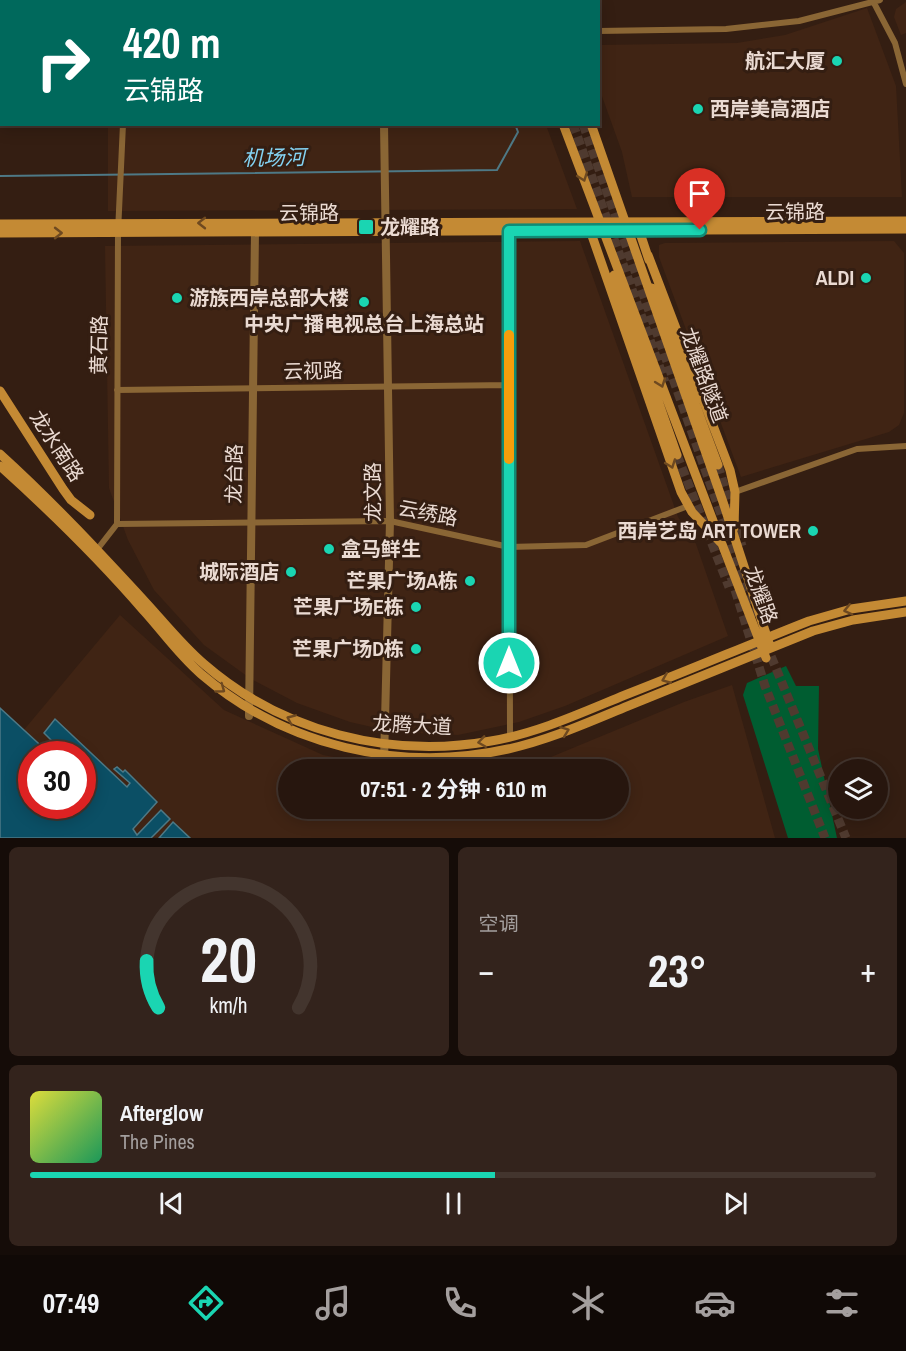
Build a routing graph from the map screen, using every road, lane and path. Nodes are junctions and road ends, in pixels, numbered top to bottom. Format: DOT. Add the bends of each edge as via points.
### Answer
graph roads {
  1 [pos="876,1"];
  2 [pos="600,31"];
  3 [pos="906,84"];
  4 [pos="123,126"];
  5 [pos="384,126"];
  6 [pos="564,126"];
  7 [pos="592,126"];
  8 [pos="906,221"];
  9 [pos="0,224"];
  10 [pos="601,226"];
  11 [pos="627,226"];
  12 [pos="387,227"];
  13 [pos="118,228"];
  14 [pos="906,229"];
  15 [pos="590,230"];
  16 [pos="639,230"];
  17 [pos="255,231"];
  18 [pos="509,231"];
  19 [pos="0,233"];
  20 [pos="608,243"];
  21 [pos="597,251"];
  22 [pos="643,256"];
  23 [pos="618,288"];
  24 [pos="509,385"];
  25 [pos="389,386"];
  26 [pos="252,388"];
  27 [pos="117,390"];
  28 [pos="0,391"];
  29 [pos="906,446"];
  30 [pos="0,454"];
  31 [pos="677,455"];
  32 [pos="718,465"];
  33 [pos="0,466"];
  34 [pos="735,492"];
  35 [pos="688,506"];
  36 [pos="90,515"];
  37 [pos="250,521"];
  38 [pos="390,521"];
  39 [pos="117,524"];
  40 [pos="722,544"];
  41 [pos="509,547"];
  42 [pos="94,554"];
  43 [pos="741,563"];
  44 [pos="906,601"];
  45 [pos="906,612"];
  46 [pos="763,640"];
  47 [pos="767,653"];
  48 [pos="250,708"];
  49 [pos="510,737"];
  50 [pos="387,744"];
  51 [pos="385,758"];
  1 -- 2 [label="street" via="799,21 726,29"];
  1 -- 3 [label="street" via="895,43"];
  4 -- 13 [label="street, 黄石路"];
  5 -- 12 [label="street, 龙文路"];
  6 -- 10 [label="main road, 龙耀路, one-way"];
  7 -- 11 [label="main road, 龙耀路"];
  8 -- 11 [label="main road, 云锦路"];
  9 -- 13 [label="main road, 云锦路"];
  10 -- 11 [label="main road, 云锦路"];
  10 -- 12 [label="main road, 云锦路"];
  10 -- 15 [label="main road, 云锦路"];
  10 -- 20 [label="main road, 龙耀路"];
  11 -- 16 [label="main road, 云锦路"];
  11 -- 22 [label="main road, 龙耀路"];
  12 -- 13 [label="main road, 云锦路, one-way"];
  12 -- 17 [label="main road, 云锦路"];
  12 -- 18 [label="main road, 云锦路"];
  12 -- 25 [label="street, 龙文路"];
  13 -- 17 [label="main road, 云锦路"];
  19 -- 13 [label="main road, 云锦路, one-way"];
  13 -- 27 [label="street, 黄石路"];
  14 -- 16 [label="main road, 云锦路"];
  15 -- 18 [label="main road, 云锦路"];
  15 -- 21 [label="main road, 龙耀路"];
  16 -- 22 [label="main road, 龙耀路隧道"];
  17 -- 26 [label="street, 龙台路"];
  18 -- 24 [label="street"];
  20 -- 23 [label="main road"];
  20 -- 40 [label="main road, 龙耀路, one-way"];
  21 -- 23 [label="main road"];
  21 -- 35 [label="main road, 龙耀路, one-way"];
  22 -- 32 [label="main road, 龙耀路隧道"];
  22 -- 34 [label="main road, 龙耀路" via="715,426"];
  22 -- 43 [label="main road, 龙耀路" via="652,305"];
  23 -- 31 [label="main road"];
  24 -- 25 [label="street, 云视路"];
  24 -- 41 [label="street"];
  25 -- 26 [label="street, 云视路"];
  25 -- 38 [label="street, 龙文路"];
  26 -- 27 [label="street, 云视路"];
  26 -- 37 [label="street, 龙台路"];
  27 -- 39 [label="street, 黄石路"];
  28 -- 36 [label="main road, 龙水南路" via="63,489"];
  29 -- 34 [label="street" via="856,449"];
  30 -- 42 [label="main road, 龙腾大道" via="35,486"];
  33 -- 42 [label="main road, 龙腾大道"];
  34 -- 43 [label="main road, 龙耀路" via="734,524"];
  35 -- 40 [label="main road, 龙耀路"];
  35 -- 41 [label="street, 云绣路" via="586,545"];
  37 -- 38 [label="street, 云绣路"];
  37 -- 39 [label="street, 云绣路"];
  37 -- 48 [label="street, 龙台路"];
  38 -- 41 [label="street, 云绣路"];
  38 -- 50 [label="street, 龙文路"];
  39 -- 42 [label="street"];
  40 -- 46 [label="main road, 龙耀路"];
  41 -- 49 [label="street"];
  42 -- 48 [label="main road, 龙腾大道"];
  43 -- 46 [label="main road, 龙耀路"];
  44 -- 46 [label="main road, 龙腾大道, one-way" via="831,615"];
  45 -- 47 [label="main road, 龙腾大道" via="834,625"];
  46 -- 47 [label="main road, 龙耀路"];
  46 -- 49 [label="main road, 龙腾大道, one-way" via="564,720"];
  51 -- 47 [label="main road, 龙腾大道, one-way" via="448,757 524,745"];
  50 -- 48 [label="main road, 龙腾大道, one-way" via="327,732 267,709"];
  48 -- 51 [label="main road, 龙腾大道" via="312,738"];
  49 -- 50 [label="main road, 龙腾大道, one-way" via="447,746"];
  50 -- 51 [label="street, 龙文路"];
}
